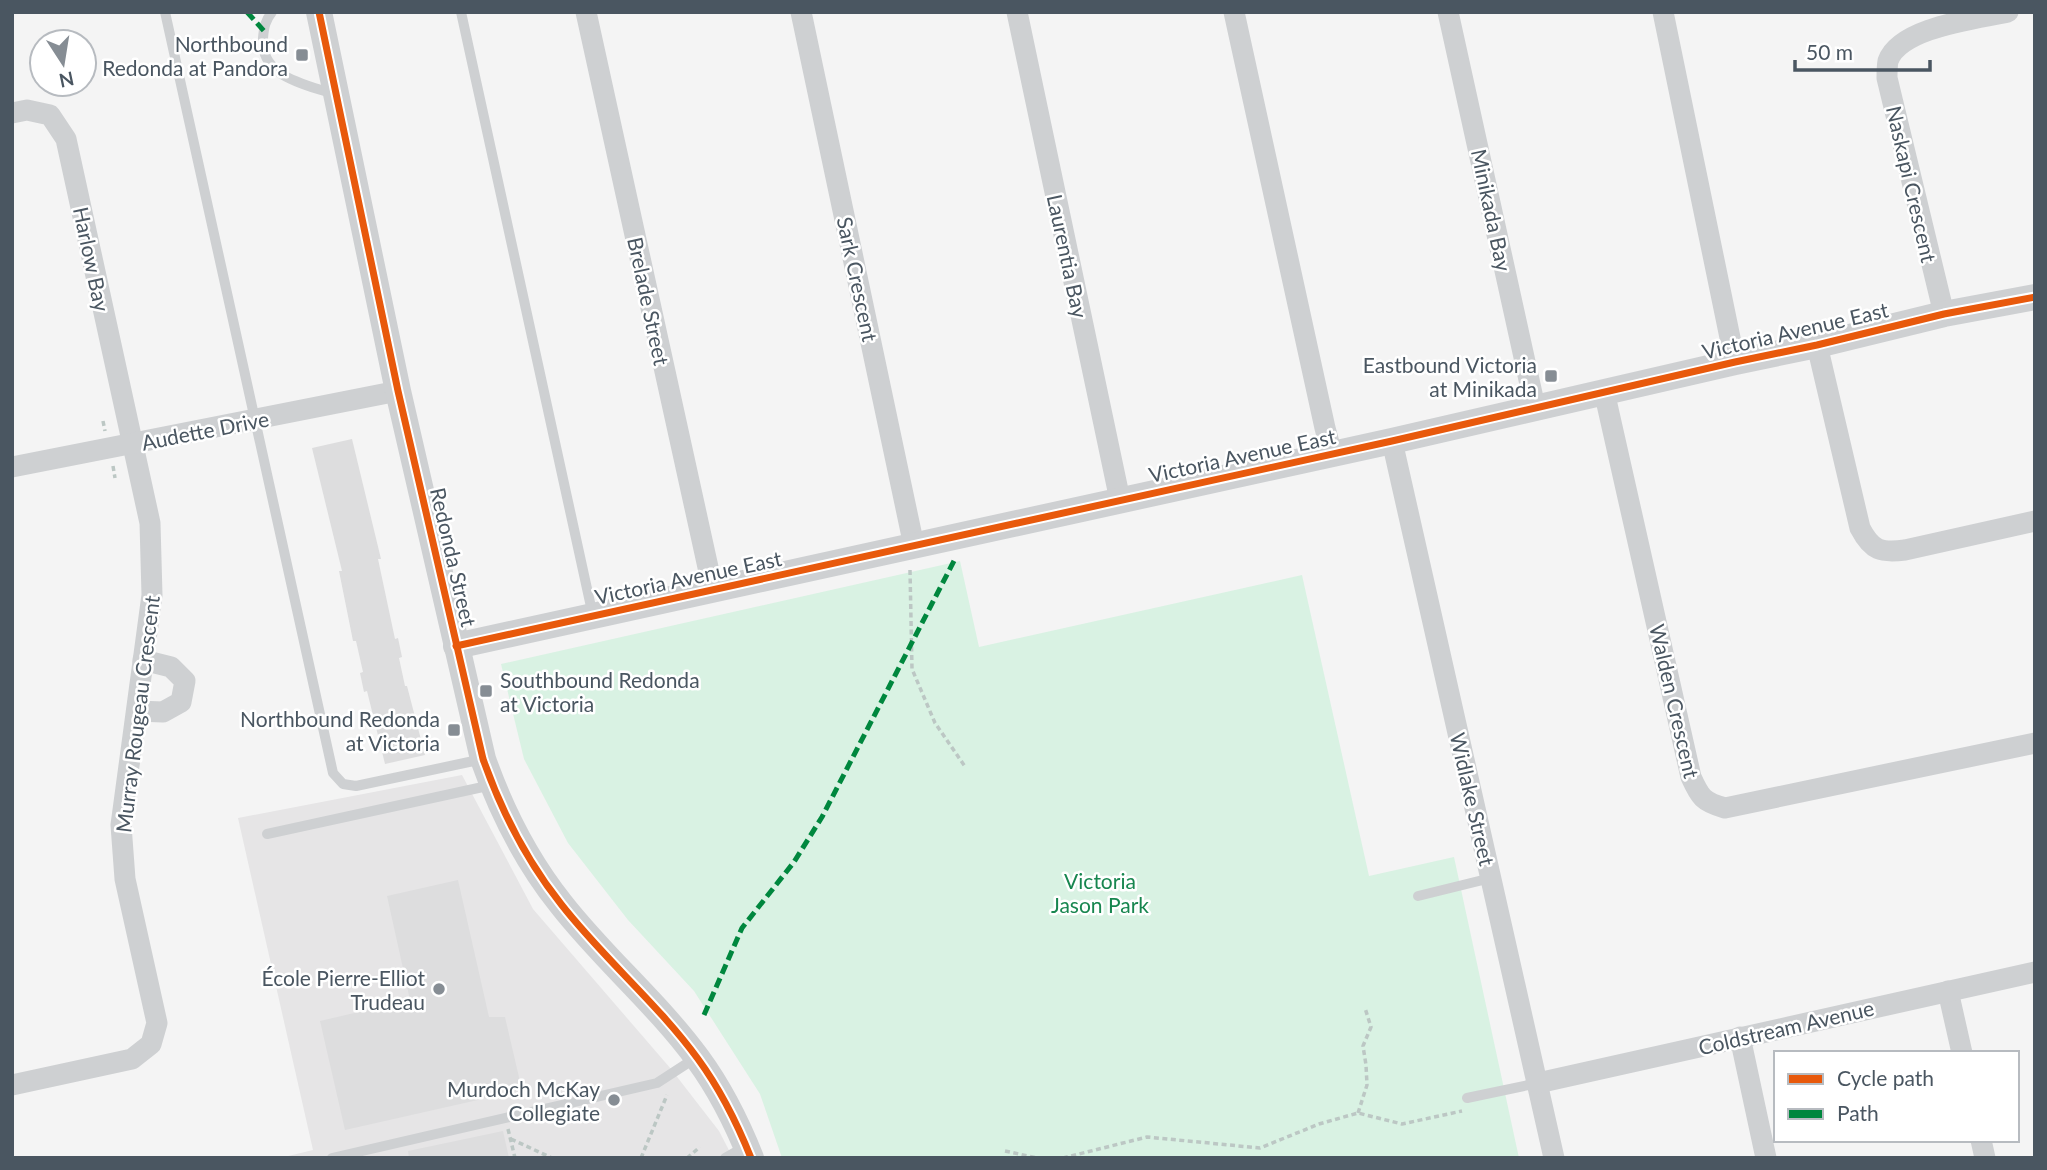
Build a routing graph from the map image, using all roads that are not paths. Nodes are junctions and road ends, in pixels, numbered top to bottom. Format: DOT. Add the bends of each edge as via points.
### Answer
graph roads {
  1 [pos="165,12"];
  2 [pos="272,12"];
  3 [pos="319,12"];
  4 [pos="461,12"];
  5 [pos="586,12"];
  6 [pos="801,12"];
  7 [pos="1017,12"];
  8 [pos="1234,12"];
  9 [pos="1448,12"];
  10 [pos="1663,12"];
  11 [pos="2008,12"];
  12 [pos="336,95"];
  13 [pos="12,113"];
  14 [pos="2035,297"];
  15 [pos="1944,314"];
  16 [pos="1817,345"];
  17 [pos="1735,362"];
  18 [pos="398,391"];
  19 [pos="1604,391"];
  20 [pos="1535,407"];
  21 [pos="255,421"];
  22 [pos="1392,441"];
  23 [pos="133,444"];
  24 [pos="1332,454"];
  25 [pos="12,467"];
  26 [pos="1120,500"];
  27 [pos="2035,521"];
  28 [pos="912,558"];
  29 [pos="713,590"];
  30 [pos="593,616"];
  31 [pos="456,646"];
  32 [pos="143,660"];
  33 [pos="136,711"];
  34 [pos="2035,743"];
  35 [pos="483,759"];
  36 [pos="492,785"];
  37 [pos="267,834"];
  38 [pos="1491,878"];
  39 [pos="1418,896"];
  40 [pos="2035,972"];
  41 [pos="1948,991"];
  42 [pos="1740,1037"];
  43 [pos="1962,1051"];
  44 [pos="697,1057"];
  45 [pos="1538,1083"];
  46 [pos="12,1085"];
  47 [pos="1467,1098"];
  48 [pos="740,1154"];
  49 [pos="332,1158"];
  50 [pos="1554,1158"];
  51 [pos="1766,1158"];
  1 -- 21 [label="lane"];
  2 -- 12 [label="lane" via="265,20 263,42 268,62 280,75"];
  3 -- 12 [label="street, Redonda Street"];
  4 -- 30 [label="lane"];
  5 -- 29 [label="street, Brelade Street"];
  6 -- 28 [label="street, Sark Crescent"];
  7 -- 26 [label="street, Laurentia Bay"];
  8 -- 24 [label="street"];
  9 -- 20 [label="street, Minikada Bay"];
  10 -- 17 [label="street"];
  11 -- 15 [label="street, Naskapi Crescent" via="1926,31 1896,48 1888,61 1887,78"];
  12 -- 18 [label="street, Redonda Street"];
  13 -- 23 [label="street, Harlow Bay" via="27,110 51,115 66,139"];
  14 -- 15 [label="street, Victoria Avenue East"];
  15 -- 16 [label="street, Victoria Avenue East"];
  16 -- 17 [label="street, Victoria Avenue East"];
  16 -- 27 [label="street" via="1867,542 1884,552 1894,551"];
  17 -- 19 [label="street, Victoria Avenue East"];
  18 -- 21 [label="street, Audette Drive"];
  18 -- 31 [label="street, Redonda Street"];
  19 -- 20 [label="street, Victoria Avenue East"];
  19 -- 34 [label="street, Walden Crescent" via="1691,777 1709,804 1725,807"];
  20 -- 22 [label="street, Victoria Avenue East"];
  21 -- 23 [label="street, Audette Drive"];
  21 -- 35 [label="lane" via="333,773 342,785 356,786"];
  22 -- 24 [label="street, Victoria Avenue East"];
  22 -- 38 [label="street, Widlake Street"];
  23 -- 25 [label="street, Audette Drive"];
  23 -- 32 [label="street, Murray Rougeau Crescent" via="150,523 152,594"];
  24 -- 26 [label="street, Victoria Avenue East"];
  26 -- 28 [label="street, Victoria Avenue East"];
  28 -- 29 [label="street, Victoria Avenue East"];
  29 -- 30 [label="street, Victoria Avenue East"];
  30 -- 31 [label="street, Victoria Avenue East"];
  31 -- 35 [label="street, Redonda Street"];
  32 -- 33 [label="street, Murray Rougeau Crescent"];
  32 -- 33 [label="street" via="171,667 185,681 181,702 163,712"];
  33 -- 46 [label="street, Murray Rougeau Crescent" via="121,825 125,879 157,1023 151,1044 132,1059"];
  35 -- 36 [label="street, Redonda Street"];
  36 -- 37 [label="lane"];
  36 -- 44 [label="street, Redonda Street" via="520,844 562,905"];
  38 -- 39 [label="lane"];
  38 -- 45 [label="street, Widlake Street"];
  40 -- 41 [label="street, Coldstream Avenue"];
  41 -- 42 [label="street, Coldstream Avenue"];
  41 -- 43 [label="street"];
  42 -- 45 [label="street, Coldstream Avenue"];
  42 -- 51 [label="street"];
  44 -- 48 [label="street, Redonda Street" via="718,1091"];
  44 -- 49 [label="lane" via="657,1083"];
  45 -- 47 [label="lane"];
  45 -- 50 [label="street, Widlake Street"];
}
